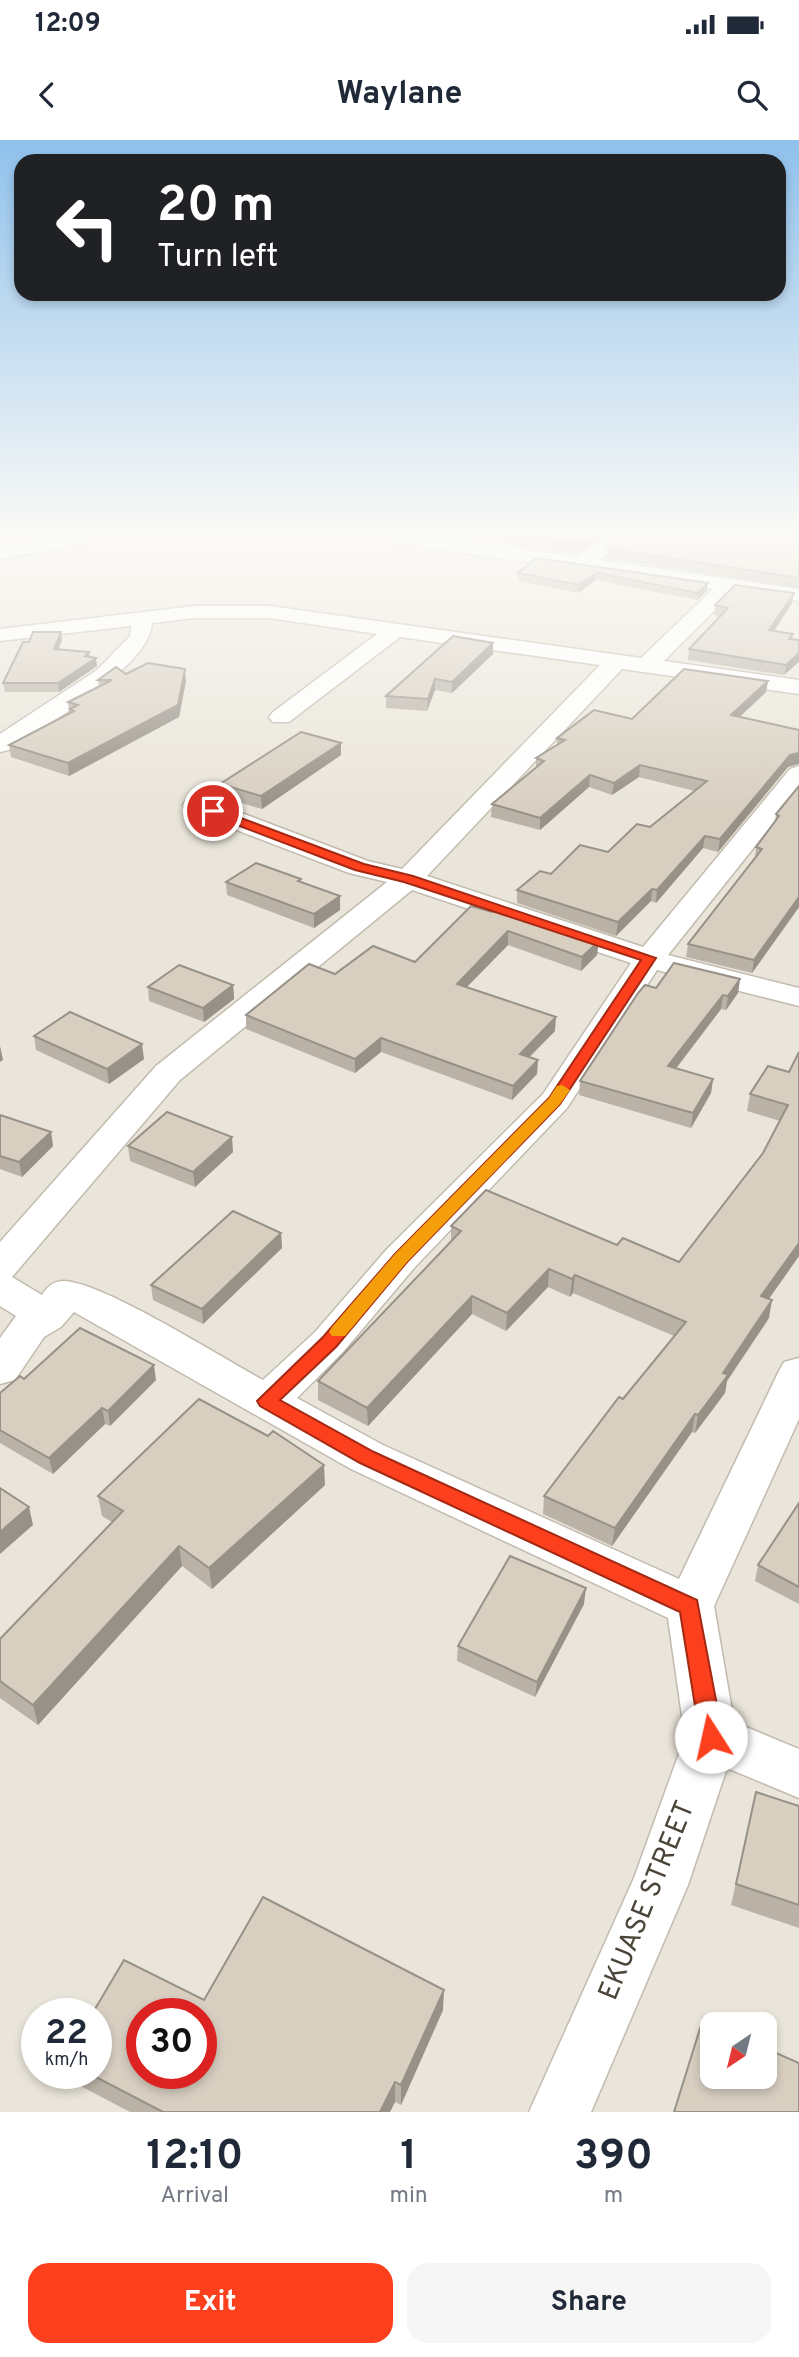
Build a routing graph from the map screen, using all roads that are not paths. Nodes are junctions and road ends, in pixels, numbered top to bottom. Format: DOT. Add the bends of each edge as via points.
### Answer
graph roads {
  1 [pos="71,626"];
  2 [pos="142,626"];
  3 [pos="363,626"];
  4 [pos="686,626"];
  5 [pos="396,631"];
  6 [pos="0,635"];
  7 [pos="616,662"];
  8 [pos="646,666"];
  9 [pos="799,687"];
  10 [pos="281,717"];
  11 [pos="0,745"];
  12 [pos="799,774"];
  13 [pos="195,805"];
  14 [pos="408,879"];
  15 [pos="649,958"];
  16 [pos="799,997"];
  17 [pos="0,1267"];
  18 [pos="0,1287"];
  19 [pos="47,1317"];
  20 [pos="0,1369"];
  21 [pos="799,1373"];
  22 [pos="267,1401"];
  23 [pos="690,1606"];
  24 [pos="711,1737"];
  25 [pos="799,1774"];
  26 [pos="559,2112"];
  1 -- 6 [label="street"];
  2 -- 11 [label="street" via="141,637 105,675"];
  3 -- 5 [label="street"];
  4 -- 8 [label="street"];
  5 -- 7 [label="street"];
  5 -- 10 [label="street"];
  7 -- 8 [label="street"];
  7 -- 14 [label="street"];
  8 -- 9 [label="street"];
  12 -- 15 [label="street"];
  13 -- 14 [label="street" via="359,867"];
  14 -- 15 [label="street"];
  14 -- 17 [label="street" via="168,1073"];
  15 -- 16 [label="street"];
  15 -- 22 [label="street" via="555,1101 401,1258 329,1342"];
  18 -- 19 [label="street"];
  19 -- 20 [label="street" via="30,1327"];
  19 -- 22 [label="street" via="63,1295 88,1302"];
  21 -- 23 [label="street"];
  22 -- 23 [label="street" via="367,1457"];
  23 -- 24 [label="street, EKUASE STREET"];
  24 -- 25 [label="street"];
  24 -- 26 [label="street, EKUASE STREET" via="660,1885"];
}
